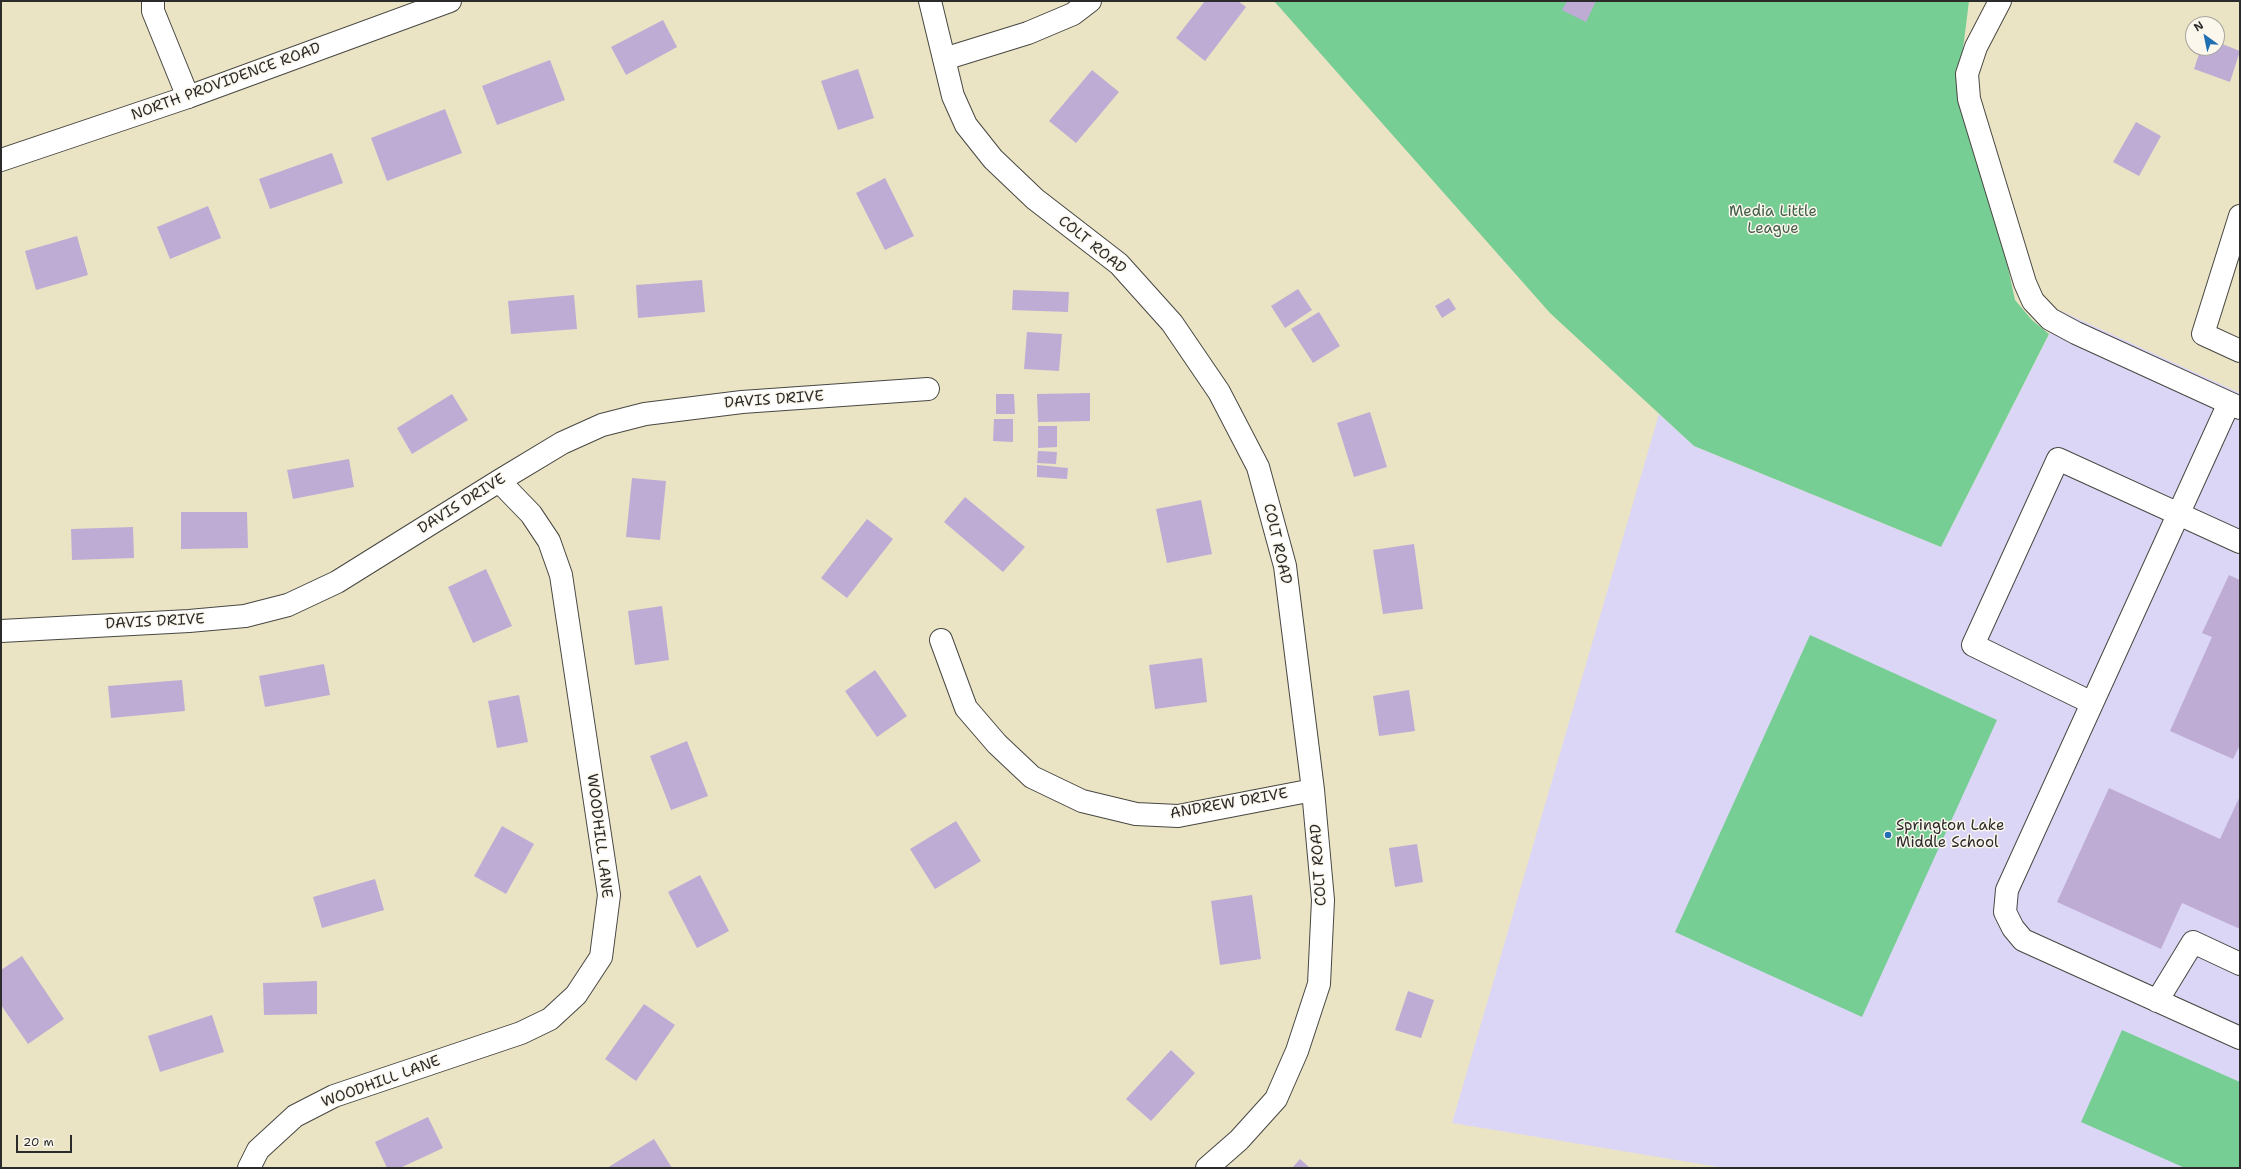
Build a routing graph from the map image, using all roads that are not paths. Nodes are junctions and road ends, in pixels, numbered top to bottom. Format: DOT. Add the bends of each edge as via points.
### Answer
graph roads {
  1 [pos="153,1"];
  2 [pos="450,1"];
  3 [pos="930,1"];
  4 [pos="1090,1"];
  5 [pos="2000,1"];
  6 [pos="944,59"];
  7 [pos="188,97"];
  8 [pos="1,160"];
  9 [pos="2240,216"];
  10 [pos="2240,351"];
  11 [pos="928,389"];
  12 [pos="2234,406"];
  13 [pos="499,481"];
  14 [pos="2178,515"];
  15 [pos="2240,542"];
  16 [pos="1,631"];
  17 [pos="941,640"];
  18 [pos="2092,703"];
  19 [pos="1313,790"];
  20 [pos="2240,964"];
  21 [pos="2157,1001"];
  22 [pos="2240,1038"];
  23 [pos="249,1168"];
  24 [pos="1207,1168"];
  1 -- 7 [label="street" via="153,11"];
  2 -- 7 [label="street, NORTH PROVIDENCE ROAD"];
  3 -- 6 [label="street, COLT ROAD"];
  4 -- 6 [label="street" via="1073,14 1028,32"];
  5 -- 12 [label="street" via="1976,47 1967,74 1969,99 2025,283 2033,301 2050,319 2076,333"];
  6 -- 19 [label="street, COLT ROAD" via="953,96 966,125 993,159 1035,199 1119,264 1172,323 1219,392 1258,467 1285,566"];
  7 -- 8 [label="street, NORTH PROVIDENCE ROAD"];
  9 -- 10 [label="street" via="2202,334"];
  11 -- 13 [label="street, DAVIS DRIVE" via="742,402 645,414 602,425 562,443"];
  12 -- 14 [label="street"];
  13 -- 16 [label="street, DAVIS DRIVE" via="337,582 288,605 245,616 196,621"];
  13 -- 23 [label="street, WOODHILL LANE" via="531,514 549,541 561,575 610,895 601,957 576,995 550,1019 521,1033 334,1096 295,1116 258,1150"];
  14 -- 15 [label="street"];
  14 -- 18 [label="street"];
  14 -- 18 [label="street" via="2058,459 1976,638 1973,645"];
  17 -- 19 [label="street, ANDREW DRIVE" via="966,708 996,744 1032,776 1082,800 1136,814 1178,816"];
  18 -- 21 [label="street" via="2007,890 2005,912 2023,940"];
  19 -- 24 [label="street, COLT ROAD" via="1323,900 1319,984 1297,1051 1276,1099 1239,1140"];
  20 -- 21 [label="street" via="2193,942"];
  21 -- 22 [label="street"];
}
